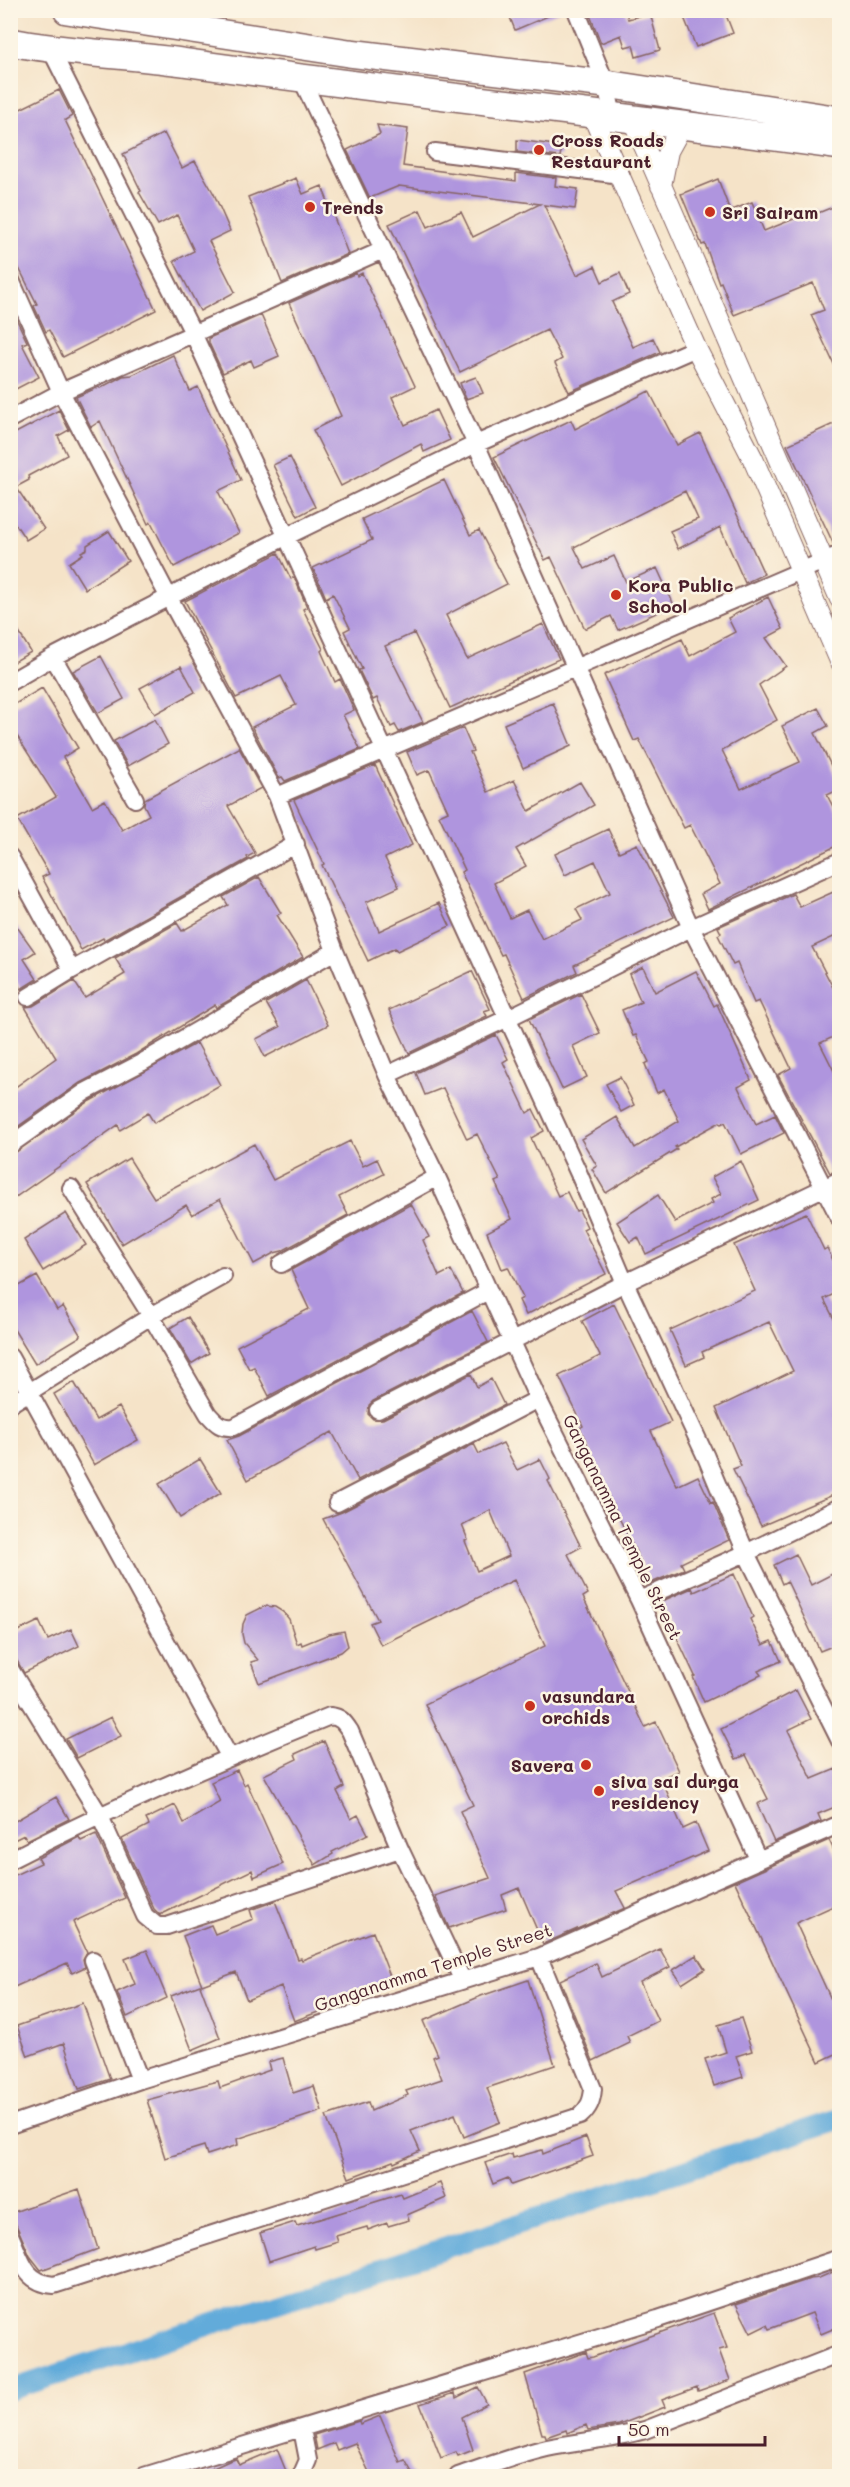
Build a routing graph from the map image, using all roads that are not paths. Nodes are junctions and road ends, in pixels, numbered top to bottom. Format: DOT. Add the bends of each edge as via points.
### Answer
graph roads {
  1 [pos="67,10"];
  2 [pos="576,10"];
  3 [pos="10,42"];
  4 [pos="51,50"];
  5 [pos="302,80"];
  6 [pos="606,84"];
  7 [pos="612,116"];
  8 [pos="840,120"];
  9 [pos="683,124"];
  10 [pos="840,146"];
  11 [pos="435,152"];
  12 [pos="621,175"];
  13 [pos="661,186"];
  14 [pos="684,237"];
  15 [pos="383,250"];
  16 [pos="654,251"];
  17 [pos="10,278"];
  18 [pos="193,333"];
  19 [pos="696,348"];
  20 [pos="61,392"];
  21 [pos="10,419"];
  22 [pos="476,444"];
  23 [pos="287,536"];
  24 [pos="831,558"];
  25 [pos="800,570"];
  26 [pos="168,596"];
  27 [pos="840,599"];
  28 [pos="53,657"];
  29 [pos="840,660"];
  30 [pos="576,668"];
  31 [pos="10,682"];
  32 [pos="383,751"];
  33 [pos="277,796"];
  34 [pos="135,799"];
  35 [pos="296,844"];
  36 [pos="10,857"];
  37 [pos="840,861"];
  38 [pos="691,928"];
  39 [pos="335,951"];
  40 [pos="72,970"];
  41 [pos="28,998"];
  42 [pos="508,1018"];
  43 [pos="387,1075"];
  44 [pos="10,1145"];
  45 [pos="437,1177"];
  46 [pos="832,1183"];
  47 [pos="71,1188"];
  48 [pos="840,1219"];
  49 [pos="281,1264"];
  50 [pos="223,1276"];
  51 [pos="625,1282"];
  52 [pos="488,1291"];
  53 [pos="151,1316"];
  54 [pos="510,1341"];
  55 [pos="10,1357"];
  56 [pos="30,1391"];
  57 [pos="538,1399"];
  58 [pos="10,1404"];
  59 [pos="378,1410"];
  60 [pos="337,1503"];
  61 [pos="840,1507"];
  62 [pos="746,1553"];
  63 [pos="639,1600"];
  64 [pos="10,1669"];
  65 [pos="840,1741"];
  66 [pos="229,1756"];
  67 [pos="99,1814"];
  68 [pos="840,1824"];
  69 [pos="400,1849"];
  70 [pos="758,1859"];
  71 [pos="10,1860"];
  72 [pos="539,1957"];
  73 [pos="93,1960"];
  74 [pos="462,1979"];
  75 [pos="140,2080"];
  76 [pos="10,2125"];
  77 [pos="10,2235"];
  78 [pos="840,2258"];
  79 [pos="840,2354"];
  80 [pos="302,2429"];
  81 [pos="144,2476"];
  82 [pos="301,2476"];
  83 [pos="458,2476"];
  1 -- 6 [label="highway" via="349,53"];
  2 -- 6 [label="street"];
  3 -- 4 [label="highway"];
  4 -- 5 [label="highway" via="144,57"];
  4 -- 18 [label="street"];
  5 -- 7 [label="highway"];
  5 -- 15 [label="street"];
  6 -- 7 [label="street"];
  6 -- 8 [label="highway"];
  7 -- 9 [label="highway"];
  7 -- 12 [label="street"];
  7 -- 13 [label="street"];
  9 -- 10 [label="highway"];
  9 -- 13 [label="street" via="668,151"];
  11 -- 12 [label="street"];
  12 -- 16 [label="street"];
  13 -- 14 [label="street"];
  14 -- 16 [label="street"];
  14 -- 24 [label="street"];
  15 -- 18 [label="street"];
  15 -- 22 [label="street"];
  16 -- 19 [label="street"];
  17 -- 20 [label="street, Ganganamma Temple Street"];
  18 -- 20 [label="street"];
  18 -- 23 [label="street"];
  19 -- 22 [label="street"];
  19 -- 25 [label="street" via="753,459"];
  20 -- 21 [label="street"];
  20 -- 26 [label="street, Ganganamma Temple Street"];
  22 -- 23 [label="street"];
  22 -- 30 [label="street"];
  23 -- 26 [label="street"];
  23 -- 32 [label="street"];
  24 -- 25 [label="street"];
  24 -- 27 [label="street"];
  25 -- 29 [label="street"];
  25 -- 30 [label="street"];
  26 -- 28 [label="street"];
  26 -- 33 [label="street, Ganganamma Temple Street"];
  28 -- 31 [label="street"];
  28 -- 34 [label="street"];
  30 -- 32 [label="street"];
  30 -- 38 [label="street"];
  32 -- 33 [label="street"];
  32 -- 42 [label="street"];
  33 -- 35 [label="street, Ganganamma Temple Street"];
  35 -- 39 [label="street, Ganganamma Temple Street"];
  35 -- 40 [label="street"];
  36 -- 40 [label="street"];
  37 -- 38 [label="street"];
  38 -- 42 [label="street"];
  38 -- 46 [label="street"];
  39 -- 43 [label="street, Ganganamma Temple Street"];
  39 -- 44 [label="street" via="84,1092"];
  40 -- 41 [label="street"];
  42 -- 43 [label="street"];
  42 -- 51 [label="street"];
  43 -- 45 [label="street, Ganganamma Temple Street"];
  45 -- 49 [label="street"];
  45 -- 52 [label="street, Ganganamma Temple Street"];
  46 -- 48 [label="street"];
  46 -- 51 [label="street"];
  47 -- 53 [label="street"];
  50 -- 53 [label="street"];
  51 -- 54 [label="street"];
  51 -- 62 [label="street"];
  52 -- 53 [label="street" via="234,1427 225,1428 208,1414"];
  52 -- 54 [label="street, Ganganamma Temple Street"];
  53 -- 56 [label="street"];
  54 -- 57 [label="street, Ganganamma Temple Street"];
  54 -- 59 [label="street"];
  55 -- 56 [label="street"];
  56 -- 58 [label="street"];
  56 -- 66 [label="street"];
  57 -- 60 [label="street"];
  57 -- 63 [label="street, Ganganamma Temple Street"];
  61 -- 62 [label="street"];
  62 -- 63 [label="street"];
  62 -- 65 [label="street"];
  63 -- 70 [label="street, Ganganamma Temple Street"];
  64 -- 67 [label="street"];
  66 -- 67 [label="street"];
  66 -- 69 [label="street" via="330,1716 343,1720"];
  67 -- 69 [label="street" via="145,1916 157,1926 167,1926"];
  67 -- 71 [label="street"];
  68 -- 70 [label="street"];
  69 -- 74 [label="street"];
  70 -- 72 [label="street, Ganganamma Temple Street"];
  72 -- 74 [label="street, Ganganamma Temple Street"];
  72 -- 77 [label="street" via="593,2089 592,2100 580,2116 54,2285 41,2284 27,2273"];
  73 -- 75 [label="street"];
  74 -- 75 [label="street, Ganganamma Temple Street"];
  75 -- 76 [label="street, Ganganamma Temple Street"];
  78 -- 80 [label="street" via="647,2323"];
  79 -- 83 [label="street" via="645,2430 550,2448"];
  80 -- 81 [label="street"];
  80 -- 82 [label="street" via="308,2460"];
}
